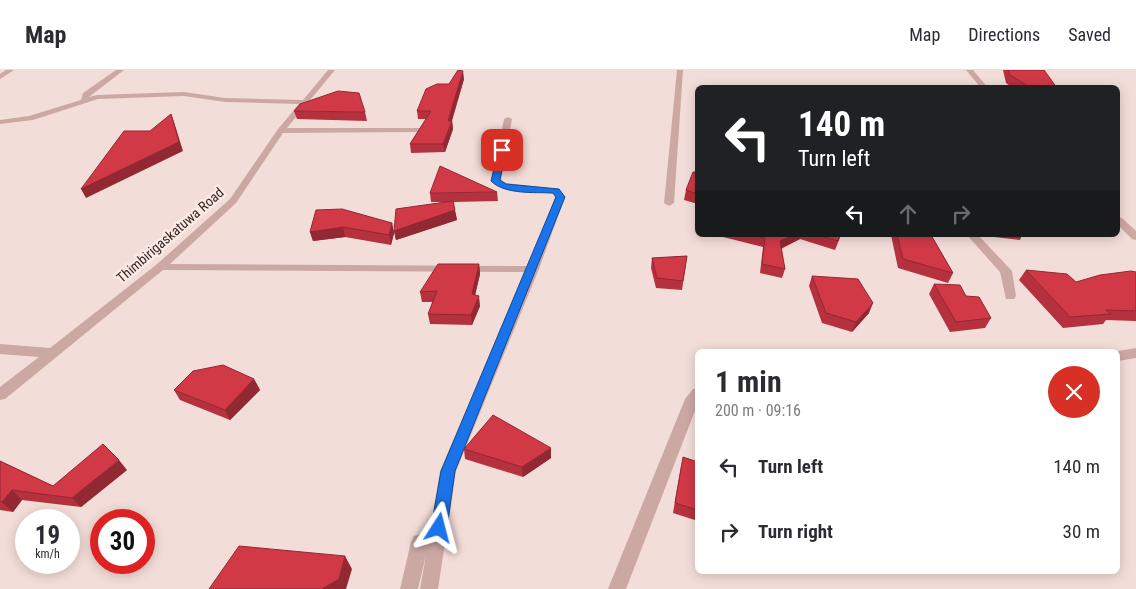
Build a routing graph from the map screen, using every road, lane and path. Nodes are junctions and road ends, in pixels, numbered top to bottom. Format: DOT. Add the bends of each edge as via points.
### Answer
graph roads {
  1 [pos="11,70"];
  2 [pos="122,70"];
  3 [pos="332,70"];
  4 [pos="680,70"];
  5 [pos="967,70"];
  6 [pos="0,77"];
  7 [pos="982,85"];
  8 [pos="83,101"];
  9 [pos="304,102"];
  10 [pos="508,119"];
  11 [pos="0,122"];
  12 [pos="419,130"];
  13 [pos="281,131"];
  14 [pos="669,203"];
  15 [pos="1120,222"];
  16 [pos="974,237"];
  17 [pos="1136,237"];
  18 [pos="160,267"];
  19 [pos="532,269"];
  20 [pos="1010,296"];
  21 [pos="0,349"];
  22 [pos="1136,352"];
  23 [pos="50,353"];
  24 [pos="1120,356"];
  25 [pos="0,395"];
  26 [pos="695,396"];
  27 [pos="436,547"];
  28 [pos="409,589"];
  29 [pos="428,589"];
  30 [pos="617,589"];
  1 -- 6 [label="street"];
  2 -- 8 [label="street" via="86,95"];
  3 -- 9 [label="street, Thimbirigaskatuwa Road"];
  4 -- 14 [label="street"];
  5 -- 7 [label="street"];
  8 -- 9 [label="street" via="98,97 184,94 225,100"];
  8 -- 11 [label="street" via="30,118"];
  9 -- 13 [label="street, Thimbirigaskatuwa Road"];
  10 -- 19 [label="street" via="496,181 504,186 556,191 560,197"];
  12 -- 13 [label="street"];
  13 -- 18 [label="street, Thimbirigaskatuwa Road" via="233,201"];
  15 -- 17 [label="street"];
  16 -- 20 [label="street" via="1006,271"];
  18 -- 19 [label="street"];
  18 -- 23 [label="street, Thimbirigaskatuwa Road"];
  19 -- 27 [label="street" via="448,471"];
  21 -- 23 [label="street"];
  22 -- 24 [label="street"];
  23 -- 25 [label="street, Thimbirigaskatuwa Road"];
  26 -- 30 [label="street"];
  27 -- 28 [label="street" via="420,542"];
  27 -- 29 [label="street"];
}
